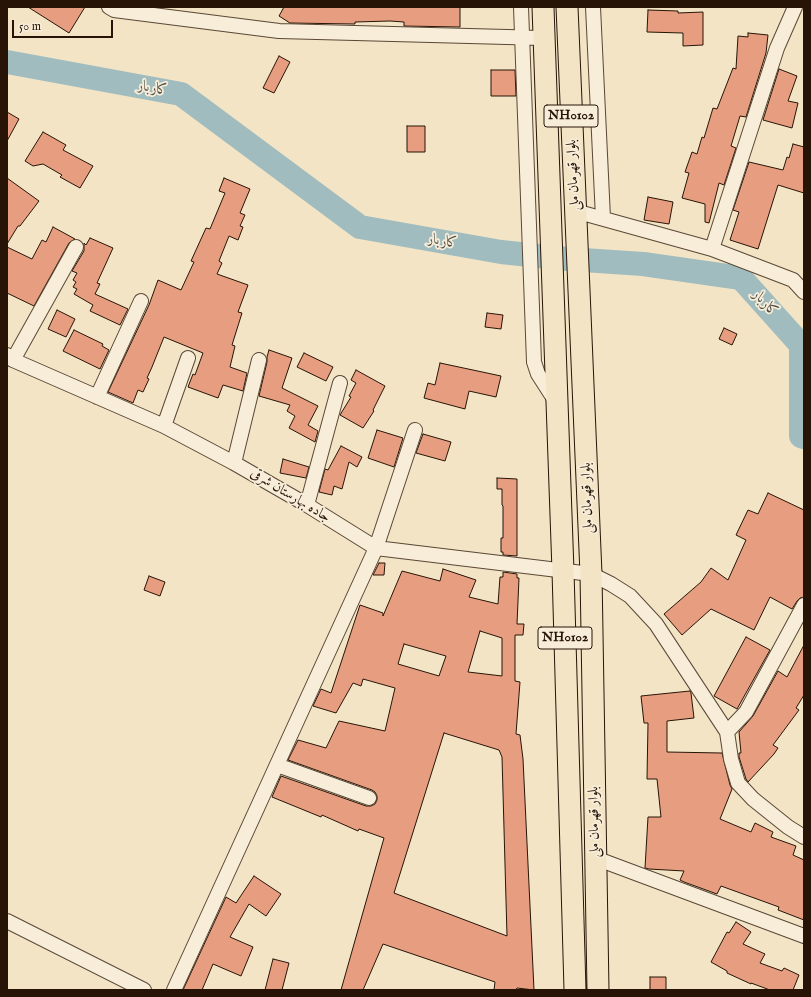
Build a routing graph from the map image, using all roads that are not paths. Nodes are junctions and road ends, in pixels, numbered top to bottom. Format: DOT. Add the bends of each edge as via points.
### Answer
graph roads {
  1 [pos="109,7"];
  2 [pos="521,7"];
  3 [pos="543,7"];
  4 [pos="567,7"];
  5 [pos="593,7"];
  6 [pos="795,7"];
  7 [pos="522,38"];
  8 [pos="544,38"];
  9 [pos="576,218"];
  10 [pos="603,218"];
  11 [pos="76,247"];
  12 [pos="712,249"];
  13 [pos="804,292"];
  14 [pos="140,301"];
  15 [pos="10,358"];
  16 [pos="188,358"];
  17 [pos="259,360"];
  18 [pos="340,383"];
  19 [pos="97,397"];
  20 [pos="557,404"];
  21 [pos="164,426"];
  22 [pos="415,430"];
  23 [pos="234,463"];
  24 [pos="307,505"];
  25 [pos="376,548"];
  26 [pos="563,571"];
  27 [pos="591,574"];
  28 [pos="804,606"];
  29 [pos="727,732"];
  30 [pos="277,765"];
  31 [pos="369,798"];
  32 [pos="804,837"];
  33 [pos="595,858"];
  34 [pos="7,921"];
  35 [pos="804,936"];
  36 [pos="144,990"];
  37 [pos="174,990"];
  38 [pos="575,990"];
  39 [pos="598,990"];
  1 -- 7 [label="street" via="114,10 279,31"];
  2 -- 7 [label="street"];
  3 -- 8 [label="highway, بلوار قهرمان ملی / NH0102"];
  4 -- 9 [label="highway, بلوار قهرمان ملی / NH0102"];
  5 -- 10 [label="street"];
  6 -- 12 [label="street" via="777,48"];
  7 -- 8 [label="street"];
  7 -- 20 [label="street" via="534,362 538,374"];
  8 -- 20 [label="highway, بلوار قهرمان ملی / NH0102"];
  9 -- 10 [label="street"];
  9 -- 27 [label="highway, بلوار قهرمان ملی / NH0102"];
  10 -- 12 [label="street"];
  11 -- 15 [label="street"];
  12 -- 13 [label="street" via="794,280"];
  14 -- 19 [label="street"];
  15 -- 19 [label="street, جاده بهارستان شرقی"];
  16 -- 21 [label="street"];
  17 -- 23 [label="street"];
  18 -- 24 [label="street"];
  19 -- 21 [label="street, جاده بهارستان شرقی"];
  20 -- 26 [label="highway, بلوار قهرمان ملی / NH0102"];
  21 -- 23 [label="street, جاده بهارستان شرقی"];
  22 -- 25 [label="street"];
  23 -- 24 [label="street, جاده بهارستان شرقی"];
  24 -- 25 [label="street, جاده بهارستان شرقی"];
  25 -- 26 [label="street, جاده بهارستان شرقی"];
  25 -- 30 [label="street"];
  26 -- 27 [label="street, جاده بهارستان شرقی"];
  26 -- 38 [label="highway, بلوار قهرمان ملی / NH0102"];
  27 -- 29 [label="street" via="630,596 656,624"];
  27 -- 33 [label="highway, بلوار قهرمان ملی / NH0102"];
  28 -- 29 [label="street" via="746,712"];
  29 -- 32 [label="street" via="738,784 753,799"];
  30 -- 31 [label="street"];
  30 -- 37 [label="street"];
  33 -- 35 [label="street"];
  33 -- 39 [label="highway, بلوار قهرمان ملی / NH0102"];
  34 -- 36 [label="street"];
}
